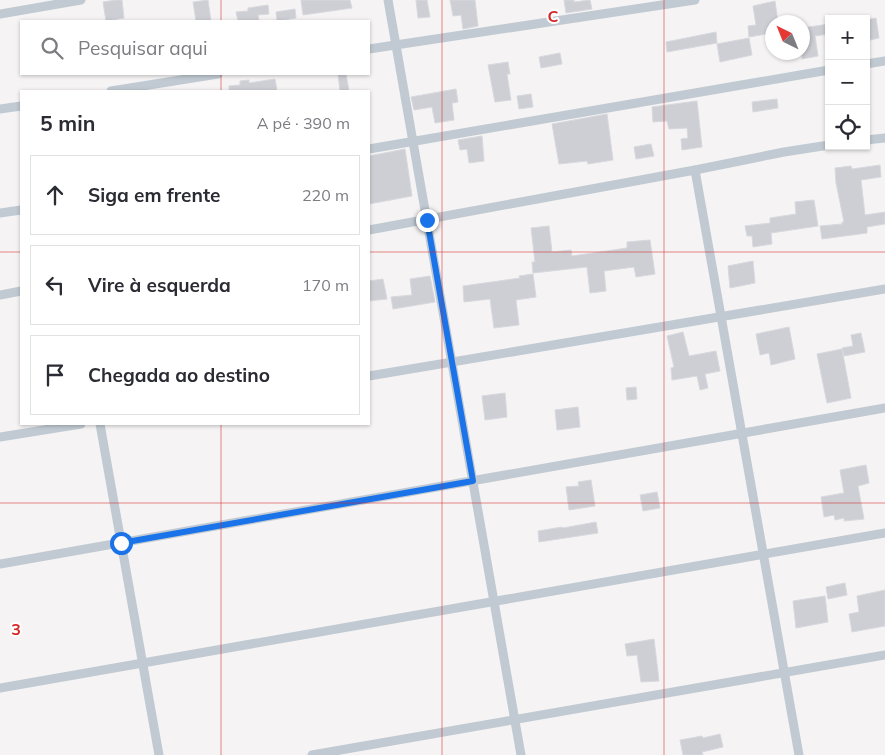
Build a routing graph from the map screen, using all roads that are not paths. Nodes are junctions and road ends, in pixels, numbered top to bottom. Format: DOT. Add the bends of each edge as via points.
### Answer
graph roads {
  1 [pos="81,0"];
  2 [pos="388,0"];
  3 [pos="695,0"];
  4 [pos="0,14"];
  5 [pos="396,45"];
  6 [pos="370,49"];
  7 [pos="885,60"];
  8 [pos="870,63"];
  9 [pos="825,71"];
  10 [pos="212,75"];
  11 [pos="117,90"];
  12 [pos="20,106"];
  13 [pos="0,109"];
  14 [pos="885,138"];
  15 [pos="870,140"];
  16 [pos="413,142"];
  17 [pos="825,146"];
  18 [pos="370,149"];
  19 [pos="694,170"];
  20 [pos="20,210"];
  21 [pos="0,213"];
  22 [pos="427,220"];
  23 [pos="370,230"];
  24 [pos="885,289"];
  25 [pos="20,291"];
  26 [pos="0,295"];
  27 [pos="721,317"];
  28 [pos="452,362"];
  29 [pos="370,376"];
  30 [pos="885,408"];
  31 [pos="76,425"];
  32 [pos="100,425"];
  33 [pos="742,433"];
  34 [pos="0,437"];
  35 [pos="473,481"];
  36 [pos="885,533"];
  37 [pos="121,543"];
  38 [pos="764,554"];
  39 [pos="0,564"];
  40 [pos="494,602"];
  41 [pos="885,656"];
  42 [pos="142,664"];
  43 [pos="785,673"];
  44 [pos="0,688"];
  45 [pos="515,720"];
  46 [pos="158,755"];
  47 [pos="312,755"];
  48 [pos="521,755"];
  49 [pos="799,755"];
  1 -- 4 [label="street"];
  2 -- 5 [label="street"];
  3 -- 5 [label="street"];
  5 -- 6 [label="street"];
  5 -- 16 [label="street"];
  7 -- 8 [label="street"];
  9 -- 16 [label="street"];
  10 -- 11 [label="street"];
  12 -- 13 [label="street"];
  14 -- 15 [label="street"];
  16 -- 18 [label="street"];
  16 -- 22 [label="street"];
  17 -- 19 [label="street"];
  19 -- 22 [label="street"];
  19 -- 27 [label="street"];
  20 -- 21 [label="street"];
  22 -- 23 [label="street"];
  22 -- 28 [label="street"];
  24 -- 27 [label="street"];
  25 -- 26 [label="street"];
  27 -- 28 [label="street"];
  27 -- 33 [label="street"];
  28 -- 29 [label="street"];
  28 -- 35 [label="street"];
  30 -- 33 [label="street"];
  31 -- 34 [label="street"];
  32 -- 37 [label="street"];
  33 -- 35 [label="street"];
  33 -- 38 [label="street"];
  35 -- 37 [label="street"];
  35 -- 40 [label="street"];
  36 -- 38 [label="street"];
  37 -- 39 [label="street"];
  37 -- 42 [label="street"];
  38 -- 40 [label="street"];
  38 -- 43 [label="street"];
  40 -- 42 [label="street"];
  40 -- 45 [label="street"];
  41 -- 43 [label="street"];
  42 -- 44 [label="street"];
  42 -- 46 [label="street"];
  43 -- 45 [label="street"];
  43 -- 49 [label="street"];
  45 -- 47 [label="street"];
  45 -- 48 [label="street"];
}
